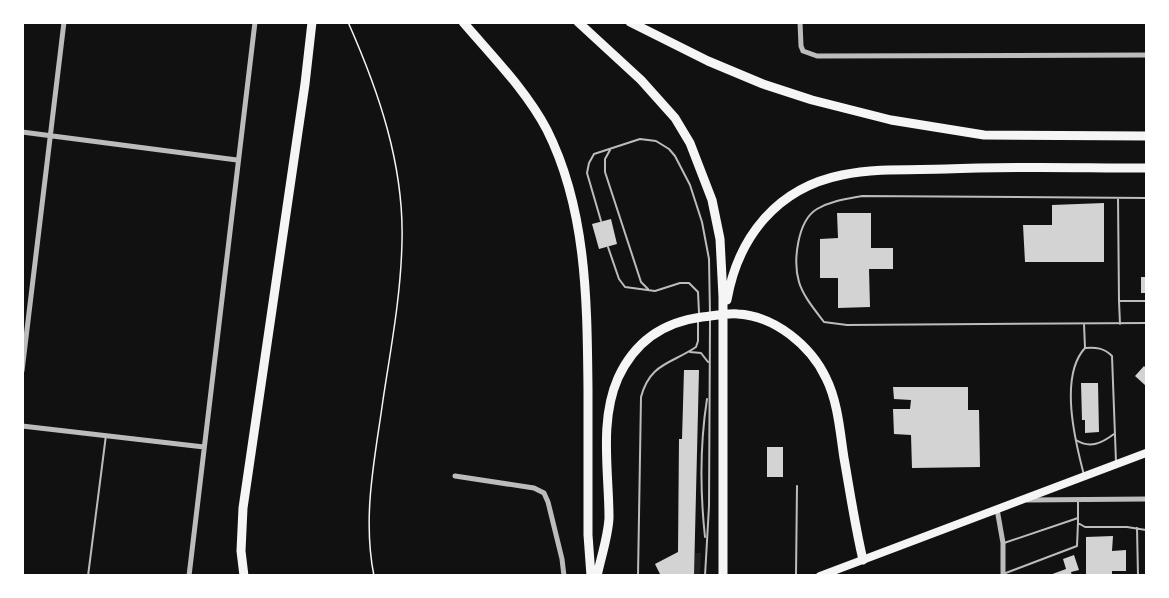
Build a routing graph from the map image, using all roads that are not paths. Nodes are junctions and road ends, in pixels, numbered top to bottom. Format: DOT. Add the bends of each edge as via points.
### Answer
graph roads {
  1 [pos="64,22"];
  2 [pos="255,22"];
  3 [pos="312,22"];
  4 [pos="463,22"];
  5 [pos="578,22"];
  6 [pos="630,22"];
  7 [pos="800,22"];
  8 [pos="1146,55"];
  9 [pos="22,132"];
  10 [pos="51,136"];
  11 [pos="1146,136"];
  12 [pos="612,148"];
  13 [pos="237,160"];
  14 [pos="1146,168"];
  15 [pos="1118,198"];
  16 [pos="1146,198"];
  17 [pos="601,221"];
  18 [pos="608,247"];
  19 [pos="651,291"];
  20 [pos="725,297"];
  21 [pos="1119,301"];
  22 [pos="1146,301"];
  23 [pos="1146,323"];
  24 [pos="1084,324"];
  25 [pos="1120,324"];
  26 [pos="1085,348"];
  27 [pos="687,352"];
  28 [pos="709,365"];
  29 [pos="22,371"];
  30 [pos="708,394"];
  31 [pos="22,426"];
  32 [pos="1113,434"];
  33 [pos="106,435"];
  34 [pos="1076,440"];
  35 [pos="204,447"];
  36 [pos="1146,453"];
  37 [pos="1116,465"];
  38 [pos="455,476"];
  39 [pos="1084,477"];
  40 [pos="796,486"];
  41 [pos="1146,499"];
  42 [pos="1022,500"];
  43 [pos="1078,500"];
  44 [pos="997,509"];
  45 [pos="1078,518"];
  46 [pos="1078,523"];
  47 [pos="1137,528"];
  48 [pos="1146,530"];
  49 [pos="706,543"];
  50 [pos="1003,543"];
  51 [pos="864,560"];
  52 [pos="1003,575"];
  53 [pos="88,576"];
  54 [pos="189,576"];
  55 [pos="244,576"];
  56 [pos="564,576"];
  57 [pos="591,576"];
  58 [pos="597,576"];
  59 [pos="638,576"];
  60 [pos="705,576"];
  61 [pos="723,576"];
  62 [pos="796,576"];
  63 [pos="820,576"];
  64 [pos="1138,576"];
  1 -- 10 [label="street"];
  2 -- 13 [label="street"];
  3 -- 55 [label="highway" via="243,508"];
  4 -- 57 [label="highway" via="539,117 575,209 586,284"];
  5 -- 20 [label="highway" via="668,109 690,143 717,220"];
  6 -- 11 [label="highway" via="763,84 891,120 984,135"];
  7 -- 8 [label="street" via="803,51 826,56"];
  9 -- 10 [label="street"];
  10 -- 13 [label="street"];
  10 -- 29 [label="street"];
  12 -- 17 [label="lane" via="594,154 587,169"];
  12 -- 19 [label="lane" via="605,159 605,172 641,282"];
  12 -- 28 [label="lane" via="633,140 662,145 675,156 690,185 709,259"];
  13 -- 35 [label="street"];
  14 -- 20 [label="highway" via="980,167 840,175 806,188 775,208 754,230"];
  15 -- 16 [label="lane"];
  15 -- 21 [label="lane"];
  15 -- 24 [label="lane" via="862,196 836,200 814,210 802,228 795,250 799,283 824,322"];
  18 -- 19 [label="lane" via="621,283 630,289"];
  19 -- 27 [label="lane" via="685,283 697,289 698,341"];
  20 -- 61 [label="highway"];
  21 -- 22 [label="lane"];
  21 -- 25 [label="lane"];
  23 -- 25 [label="lane"];
  24 -- 25 [label="lane"];
  24 -- 26 [label="lane"];
  26 -- 32 [label="lane" via="1106,350 1112,356"];
  26 -- 34 [label="lane" via="1074,364 1072,380"];
  27 -- 28 [label="lane" via="701,353"];
  27 -- 59 [label="lane" via="660,365 640,397"];
  28 -- 30 [label="lane"];
  30 -- 49 [label="lane"];
  30 -- 49 [label="lane" via="703,429 702,507"];
  31 -- 33 [label="street"];
  32 -- 34 [label="lane" via="1089,446"];
  32 -- 37 [label="lane"];
  33 -- 35 [label="street"];
  33 -- 53 [label="lane"];
  34 -- 39 [label="lane"];
  35 -- 54 [label="street"];
  36 -- 37 [label="main road"];
  37 -- 39 [label="main road"];
  38 -- 56 [label="street" via="541,491 548,502"];
  39 -- 42 [label="main road"];
  40 -- 62 [label="lane"];
  41 -- 43 [label="street"];
  42 -- 43 [label="street"];
  42 -- 44 [label="main road"];
  43 -- 45 [label="lane"];
  44 -- 50 [label="street"];
  44 -- 51 [label="main road"];
  45 -- 46 [label="lane"];
  45 -- 50 [label="lane"];
  46 -- 47 [label="lane" via="1085,527"];
  46 -- 52 [label="lane" via="1077,546"];
  47 -- 48 [label="lane"];
  47 -- 64 [label="lane"];
  49 -- 60 [label="lane"];
  50 -- 52 [label="street"];
  51 -- 58 [label="highway" via="827,379 812,355 791,336 753,316 730,314 683,320 662,329 636,350 619,376 609,411 608,527"];
  51 -- 63 [label="main road"];
}
